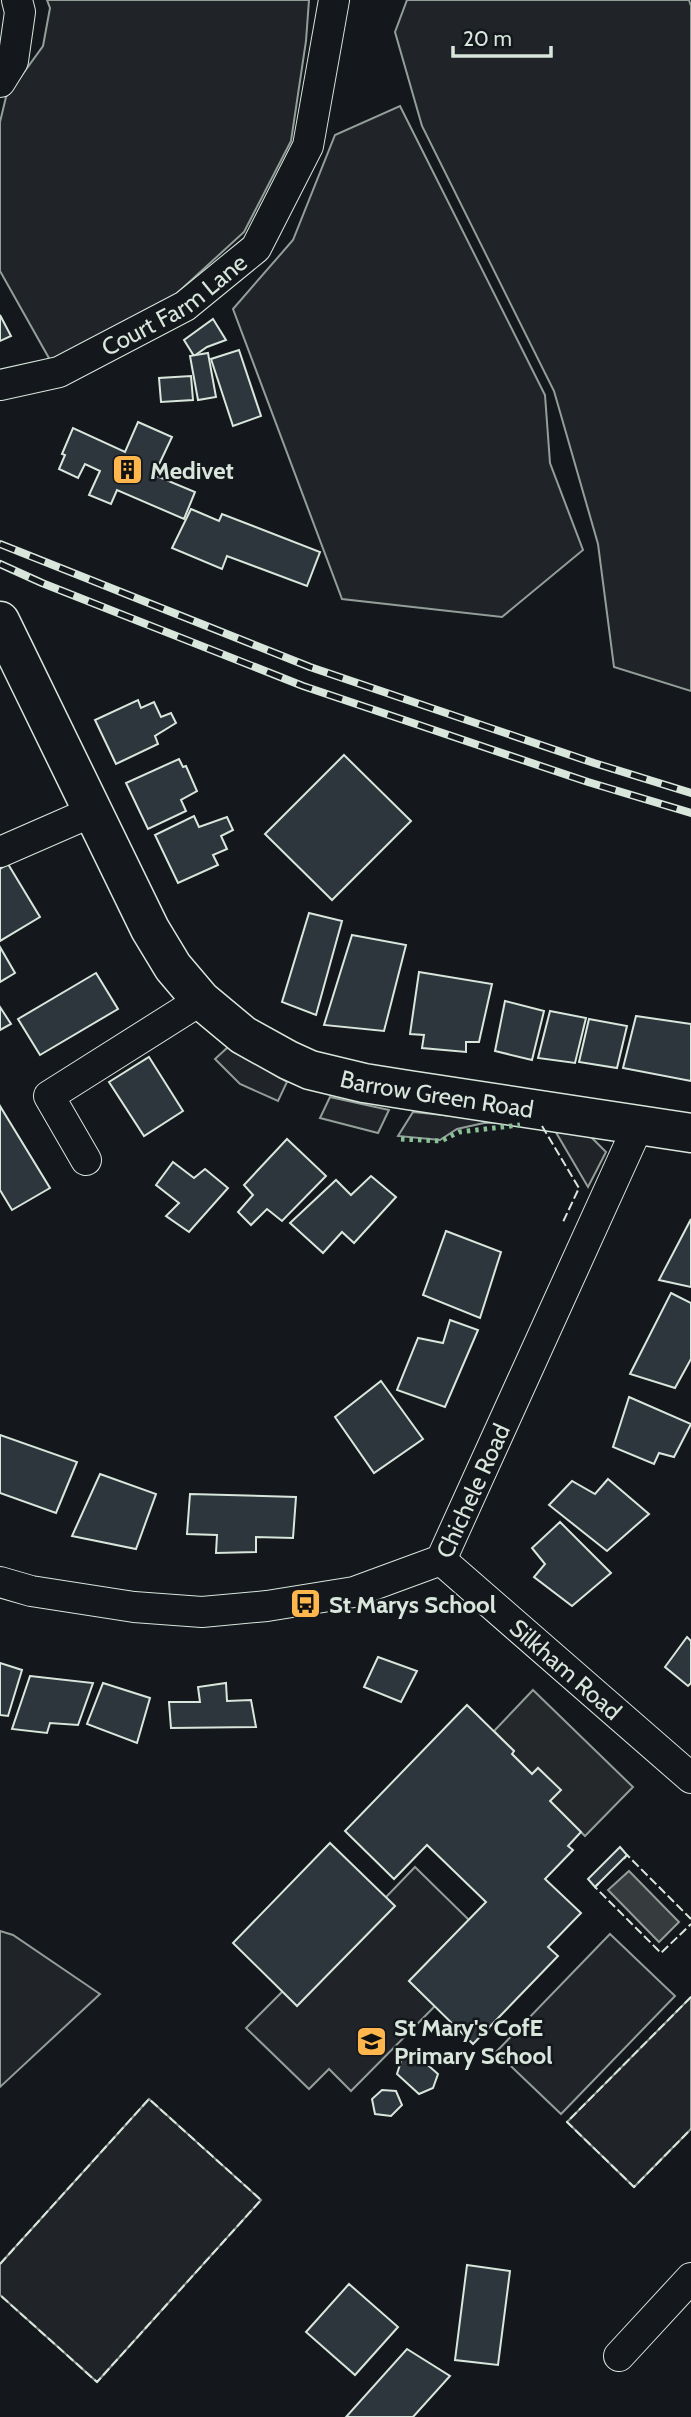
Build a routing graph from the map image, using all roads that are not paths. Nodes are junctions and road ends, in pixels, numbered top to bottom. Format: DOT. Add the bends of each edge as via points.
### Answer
graph roads {
  1 [pos="17,0"];
  2 [pos="334,0"];
  3 [pos="0,82"];
  4 [pos="0,385"];
  5 [pos="0,621"];
  6 [pos="94,811"];
  7 [pos="0,852"];
  8 [pos="201,1000"];
  9 [pos="639,1124"];
  10 [pos="691,1133"];
  11 [pos="86,1160"];
  12 [pos="441,1560"];
  13 [pos="0,1582"];
  14 [pos="691,1778"];
  15 [pos="691,2278"];
  16 [pos="620,2356"];
  1 -- 3 [label="street" via="20,12 13,61"];
  2 -- 4 [label="street, Court Farm Lane" via="309,146 256,248 185,306 59,372"];
  5 -- 6 [label="street, Barrow Green Road"];
  6 -- 7 [label="street"];
  6 -- 8 [label="street, Barrow Green Road" via="150,929"];
  8 -- 9 [label="street, Barrow Green Road" via="243,1035 310,1070 397,1088"];
  8 -- 11 [label="street" via="49,1096"];
  9 -- 10 [label="street, Barrow Green Road"];
  9 -- 12 [label="street, Chichele Road"];
  12 -- 13 [label="street, Chichele Road" via="354,1592 202,1612 134,1607"];
  12 -- 14 [label="street, Silkham Road"];
  15 -- 16 [label="street"];
}
